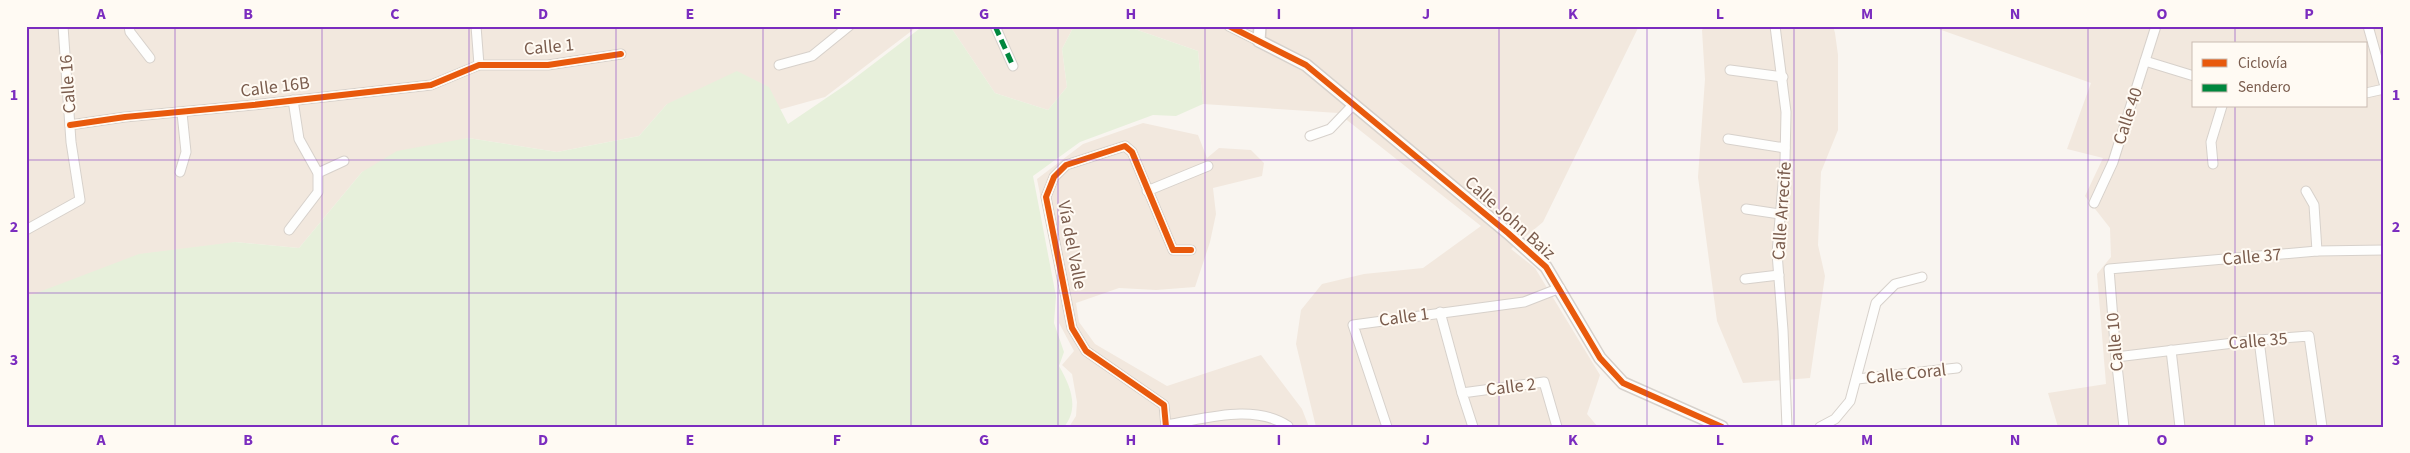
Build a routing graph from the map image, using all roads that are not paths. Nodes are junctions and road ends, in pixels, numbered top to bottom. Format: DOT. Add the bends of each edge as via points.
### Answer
graph roads {
  1 [pos="63,26"];
  2 [pos="129,26"];
  3 [pos="476,26"];
  4 [pos="849,26"];
  5 [pos="996,26"];
  6 [pos="1229,26"];
  7 [pos="1260,26"];
  8 [pos="1774,26"];
  9 [pos="2156,26"];
  10 [pos="2368,26"];
  11 [pos="1259,41"];
  12 [pos="622,54"];
  13 [pos="150,58"];
  14 [pos="2145,61"];
  15 [pos="479,65"];
  16 [pos="779,65"];
  17 [pos="1013,66"];
  18 [pos="1730,70"];
  19 [pos="2192,75"];
  20 [pos="1783,78"];
  21 [pos="2384,83"];
  22 [pos="2384,89"];
  23 [pos="2368,93"];
  24 [pos="293,100"];
  25 [pos="1353,104"];
  26 [pos="2221,108"];
  27 [pos="182,113"];
  28 [pos="70,125"];
  29 [pos="1310,136"];
  30 [pos="1728,139"];
  31 [pos="1785,148"];
  32 [pos="344,161"];
  33 [pos="2212,164"];
  34 [pos="1208,166"];
  35 [pos="180,172"];
  36 [pos="318,173"];
  37 [pos="1147,191"];
  38 [pos="2306,191"];
  39 [pos="2094,203"];
  40 [pos="1746,208"];
  41 [pos="1780,214"];
  42 [pos="26,230"];
  43 [pos="290,230"];
  44 [pos="1190,250"];
  45 [pos="2384,250"];
  46 [pos="2317,251"];
  47 [pos="2120,268"];
  48 [pos="1779,276"];
  49 [pos="1922,277"];
  50 [pos="1745,279"];
  51 [pos="1560,288"];
  52 [pos="1440,312"];
  53 [pos="2259,340"];
  54 [pos="2171,350"];
  55 [pos="2116,357"];
  56 [pos="1957,368"];
  57 [pos="1857,379"];
  58 [pos="1462,393"];
  59 [pos="1166,426"];
  60 [pos="1288,426"];
  61 [pos="1387,427"];
  62 [pos="1473,427"];
  63 [pos="1557,427"];
  64 [pos="1722,427"];
  65 [pos="1787,427"];
  66 [pos="1820,427"];
  67 [pos="2124,427"];
  68 [pos="2180,427"];
  69 [pos="2270,427"];
  70 [pos="2322,427"];
  1 -- 28 [label="street, Calle 16"];
  2 -- 13 [label="street"];
  3 -- 15 [label="street"];
  4 -- 16 [label="street" via="815,54"];
  5 -- 17 [label="street"];
  6 -- 11 [label="street"];
  7 -- 11 [label="street"];
  8 -- 20 [label="street, Calle Arrecife"];
  9 -- 14 [label="street, Calle 40"];
  10 -- 21 [label="street"];
  11 -- 25 [label="street, Calle John Baiz" via="1306,66"];
  12 -- 15 [label="street, Calle 1" via="548,65"];
  14 -- 19 [label="street"];
  14 -- 39 [label="street, Calle 40" via="2113,162"];
  15 -- 24 [label="street, Calle 16B" via="431,84"];
  18 -- 20 [label="street"];
  20 -- 31 [label="street, Calle Arrecife"];
  22 -- 23 [label="street"];
  24 -- 27 [label="street, Calle 16B"];
  24 -- 36 [label="street" via="299,139"];
  25 -- 29 [label="street" via="1330,129"];
  25 -- 51 [label="street, Calle John Baiz" via="1508,232 1546,268"];
  26 -- 33 [label="street" via="2212,142"];
  27 -- 28 [label="street, Calle 16B"];
  27 -- 35 [label="street" via="186,152"];
  28 -- 42 [label="street, Calle 16" via="80,200"];
  30 -- 31 [label="street"];
  31 -- 41 [label="street, Calle Arrecife"];
  32 -- 36 [label="street"];
  34 -- 37 [label="street"];
  36 -- 43 [label="street" via="318,192"];
  37 -- 44 [label="street, Vía del Valle" via="1173,250"];
  37 -- 59 [label="street, Vía del Valle" via="1132,152 1125,146 1066,165 1054,177 1046,197 1072,328 1086,351 1164,405"];
  38 -- 46 [label="street" via="2314,205"];
  40 -- 41 [label="street"];
  41 -- 48 [label="street, Calle Arrecife"];
  45 -- 46 [label="street, Calle 37"];
  46 -- 47 [label="street, Calle 37"];
  47 -- 55 [label="street, Calle 10" via="2109,269"];
  48 -- 50 [label="street"];
  48 -- 65 [label="street, Calle Arrecife"];
  49 -- 57 [label="street" via="1895,284 1876,303"];
  51 -- 52 [label="street, Calle 1" via="1524,302"];
  51 -- 64 [label="street, Calle John Baiz" via="1600,358 1623,384"];
  52 -- 58 [label="street, Calle 2"];
  52 -- 61 [label="street, Calle 1" via="1353,325"];
  53 -- 54 [label="street, Calle 35"];
  53 -- 69 [label="street"];
  53 -- 70 [label="street, Calle 35" via="2309,336"];
  54 -- 55 [label="street, Calle 35"];
  54 -- 68 [label="street"];
  55 -- 67 [label="street, Calle 10"];
  56 -- 57 [label="street, Calle Coral"];
  57 -- 66 [label="street, Calle Coral" via="1850,401 1835,419"];
  58 -- 62 [label="street, Calle 2"];
  58 -- 63 [label="street, Calle 2" via="1544,382"];
  59 -- 60 [label="street" via="1248,414 1277,419"];
}
